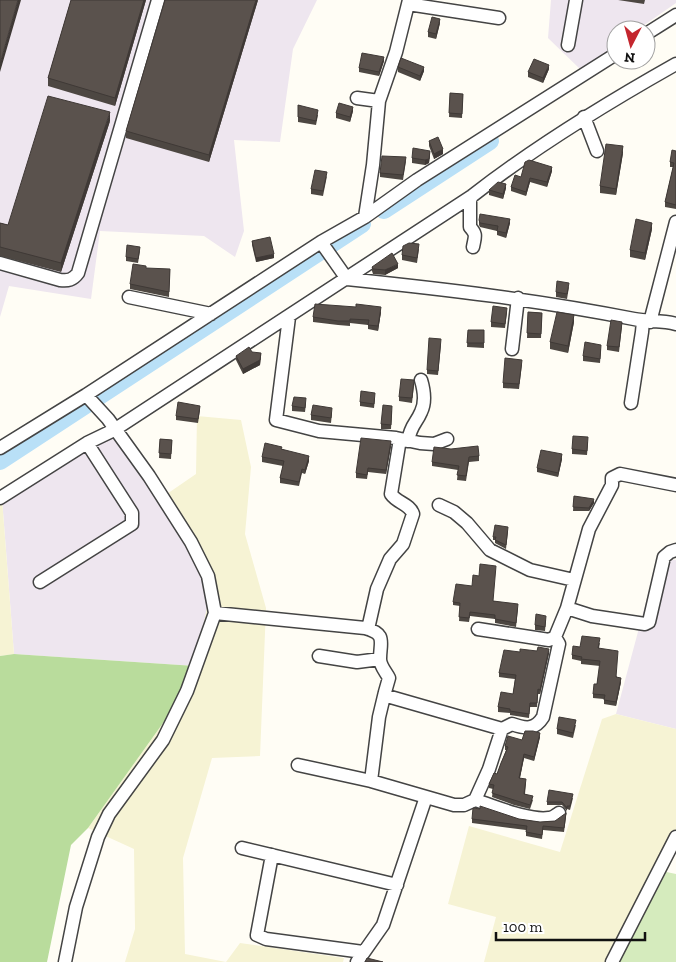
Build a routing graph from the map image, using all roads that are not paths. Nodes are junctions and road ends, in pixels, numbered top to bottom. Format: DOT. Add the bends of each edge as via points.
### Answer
graph roads {
  1 [pos="158,0"];
  2 [pos="576,0"];
  3 [pos="408,2"];
  4 [pos="676,15"];
  5 [pos="499,18"];
  6 [pos="656,28"];
  7 [pos="568,45"];
  8 [pos="606,60"];
  9 [pos="676,64"];
  10 [pos="357,98"];
  11 [pos="379,101"];
  12 [pos="584,117"];
  13 [pos="597,151"];
  14 [pos="472,196"];
  15 [pos="365,217"];
  16 [pos="676,222"];
  17 [pos="323,245"];
  18 [pos="473,247"];
  19 [pos="0,263"];
  20 [pos="347,279"];
  21 [pos="129,297"];
  22 [pos="518,298"];
  23 [pos="211,314"];
  24 [pos="289,317"];
  25 [pos="647,321"];
  26 [pos="676,324"];
  27 [pos="512,349"];
  28 [pos="421,380"];
  29 [pos="87,396"];
  30 [pos="631,403"];
  31 [pos="111,425"];
  32 [pos="447,439"];
  33 [pos="404,440"];
  34 [pos="87,443"];
  35 [pos="0,448"];
  36 [pos="676,485"];
  37 [pos="0,498"];
  38 [pos="440,505"];
  39 [pos="676,550"];
  40 [pos="574,580"];
  41 [pos="40,582"];
  42 [pos="567,608"];
  43 [pos="221,614"];
  44 [pos="368,629"];
  45 [pos="478,629"];
  46 [pos="555,637"];
  47 [pos="319,656"];
  48 [pos="380,659"];
  49 [pos="385,692"];
  50 [pos="502,729"];
  51 [pos="298,765"];
  52 [pos="371,781"];
  53 [pos="426,797"];
  54 [pos="475,800"];
  55 [pos="559,813"];
  56 [pos="676,837"];
  57 [pos="242,848"];
  58 [pos="272,855"];
  59 [pos="397,885"];
  60 [pos="360,957"];
  61 [pos="65,962"];
  62 [pos="612,962"];
  1 -- 19 [label="street" via="78,274 68,281"];
  2 -- 7 [label="street"];
  3 -- 5 [label="street"];
  3 -- 11 [label="street" via="396,52"];
  4 -- 6 [label="street"];
  8 -- 15 [label="street"];
  9 -- 12 [label="street"];
  10 -- 11 [label="street"];
  11 -- 15 [label="street"];
  12 -- 13 [label="street"];
  12 -- 14 [label="street"];
  14 -- 18 [label="street" via="469,218 476,236"];
  14 -- 20 [label="street"];
  15 -- 17 [label="street"];
  16 -- 25 [label="street"];
  17 -- 20 [label="street"];
  17 -- 23 [label="street"];
  20 -- 22 [label="street"];
  20 -- 24 [label="street"];
  21 -- 23 [label="street"];
  22 -- 25 [label="street"];
  22 -- 27 [label="street"];
  23 -- 29 [label="street"];
  24 -- 31 [label="street"];
  24 -- 33 [label="street" via="276,420 319,430"];
  25 -- 26 [label="street"];
  25 -- 30 [label="street" via="642,332"];
  28 -- 33 [label="street" via="422,410"];
  29 -- 31 [label="street"];
  29 -- 35 [label="street"];
  31 -- 34 [label="street"];
  31 -- 43 [label="street" via="149,476 191,542 208,576"];
  32 -- 33 [label="street" via="434,444"];
  33 -- 44 [label="street" via="391,494 413,514 403,544 390,559 377,589"];
  34 -- 37 [label="street"];
  34 -- 41 [label="street" via="132,513 132,524"];
  36 -- 40 [label="street" via="620,474 612,478 612,485 589,530"];
  38 -- 40 [label="street" via="454,512 490,550 530,570"];
  39 -- 42 [label="street" via="664,557 649,622 592,616"];
  40 -- 42 [label="street"];
  42 -- 46 [label="street"];
  43 -- 44 [label="street"];
  43 -- 61 [label="street" via="163,740 109,814 98,837 76,906"];
  44 -- 48 [label="street" via="380,636"];
  45 -- 46 [label="street" via="549,640"];
  46 -- 50 [label="street" via="559,644 543,717 530,728 512,724"];
  47 -- 48 [label="street" via="357,662"];
  48 -- 49 [label="street" via="389,678"];
  49 -- 50 [label="street" via="387,696"];
  49 -- 52 [label="street"];
  50 -- 54 [label="street"];
  51 -- 52 [label="street"];
  52 -- 53 [label="street"];
  53 -- 54 [label="street" via="454,805"];
  53 -- 59 [label="street"];
  54 -- 55 [label="street" via="541,819"];
  56 -- 62 [label="street"];
  57 -- 58 [label="street"];
  58 -- 59 [label="street"];
  58 -- 60 [label="street" via="257,935"];
  59 -- 60 [label="street" via="383,925"];
}
